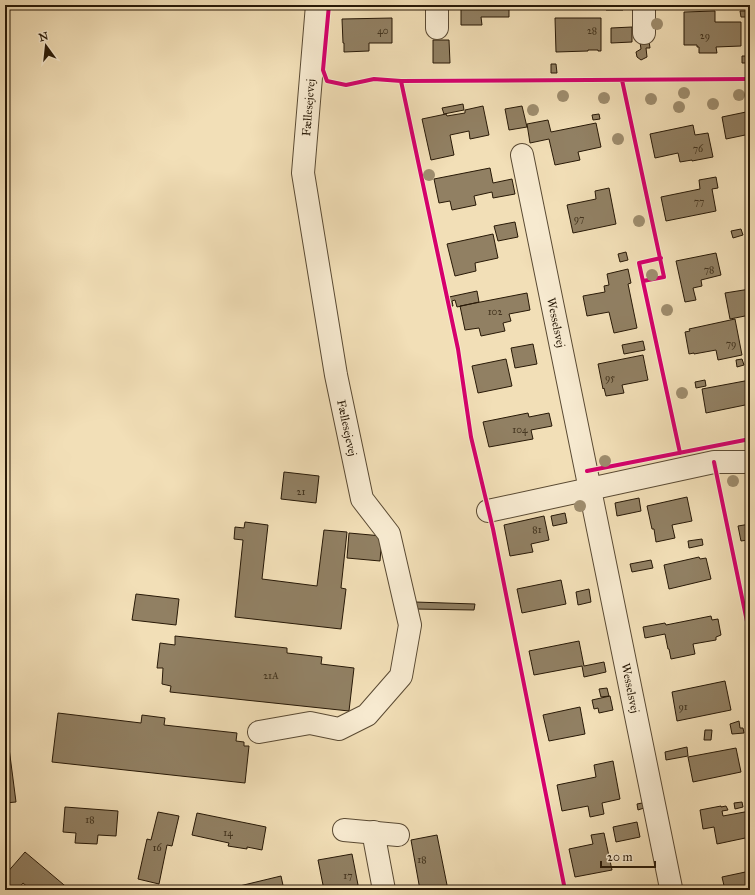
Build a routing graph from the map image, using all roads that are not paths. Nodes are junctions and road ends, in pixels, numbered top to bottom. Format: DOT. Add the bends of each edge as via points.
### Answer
graph roads {
  1 [pos="317,5"];
  2 [pos="437,5"];
  3 [pos="644,5"];
  4 [pos="437,28"];
  5 [pos="644,33"];
  6 [pos="522,155"];
  7 [pos="750,462"];
  8 [pos="590,489"];
  9 [pos="488,511"];
  10 [pos="259,732"];
  11 [pos="344,830"];
  12 [pos="374,832"];
  13 [pos="398,835"];
  14 [pos="671,888"];
  15 [pos="384,890"];
  1 -- 10 [label="street, Fællesejevej" via="303,173 336,374 362,499 389,534 410,624 401,676 367,715 338,729 310,723"];
  2 -- 4 [label="street"];
  3 -- 5 [label="street"];
  6 -- 8 [label="street, Wesselsvej"];
  7 -- 8 [label="street" via="714,462"];
  8 -- 9 [label="street"];
  8 -- 14 [label="street, Wesselsvej"];
  11 -- 12 [label="street"];
  12 -- 13 [label="street"];
  12 -- 15 [label="street"];
}
